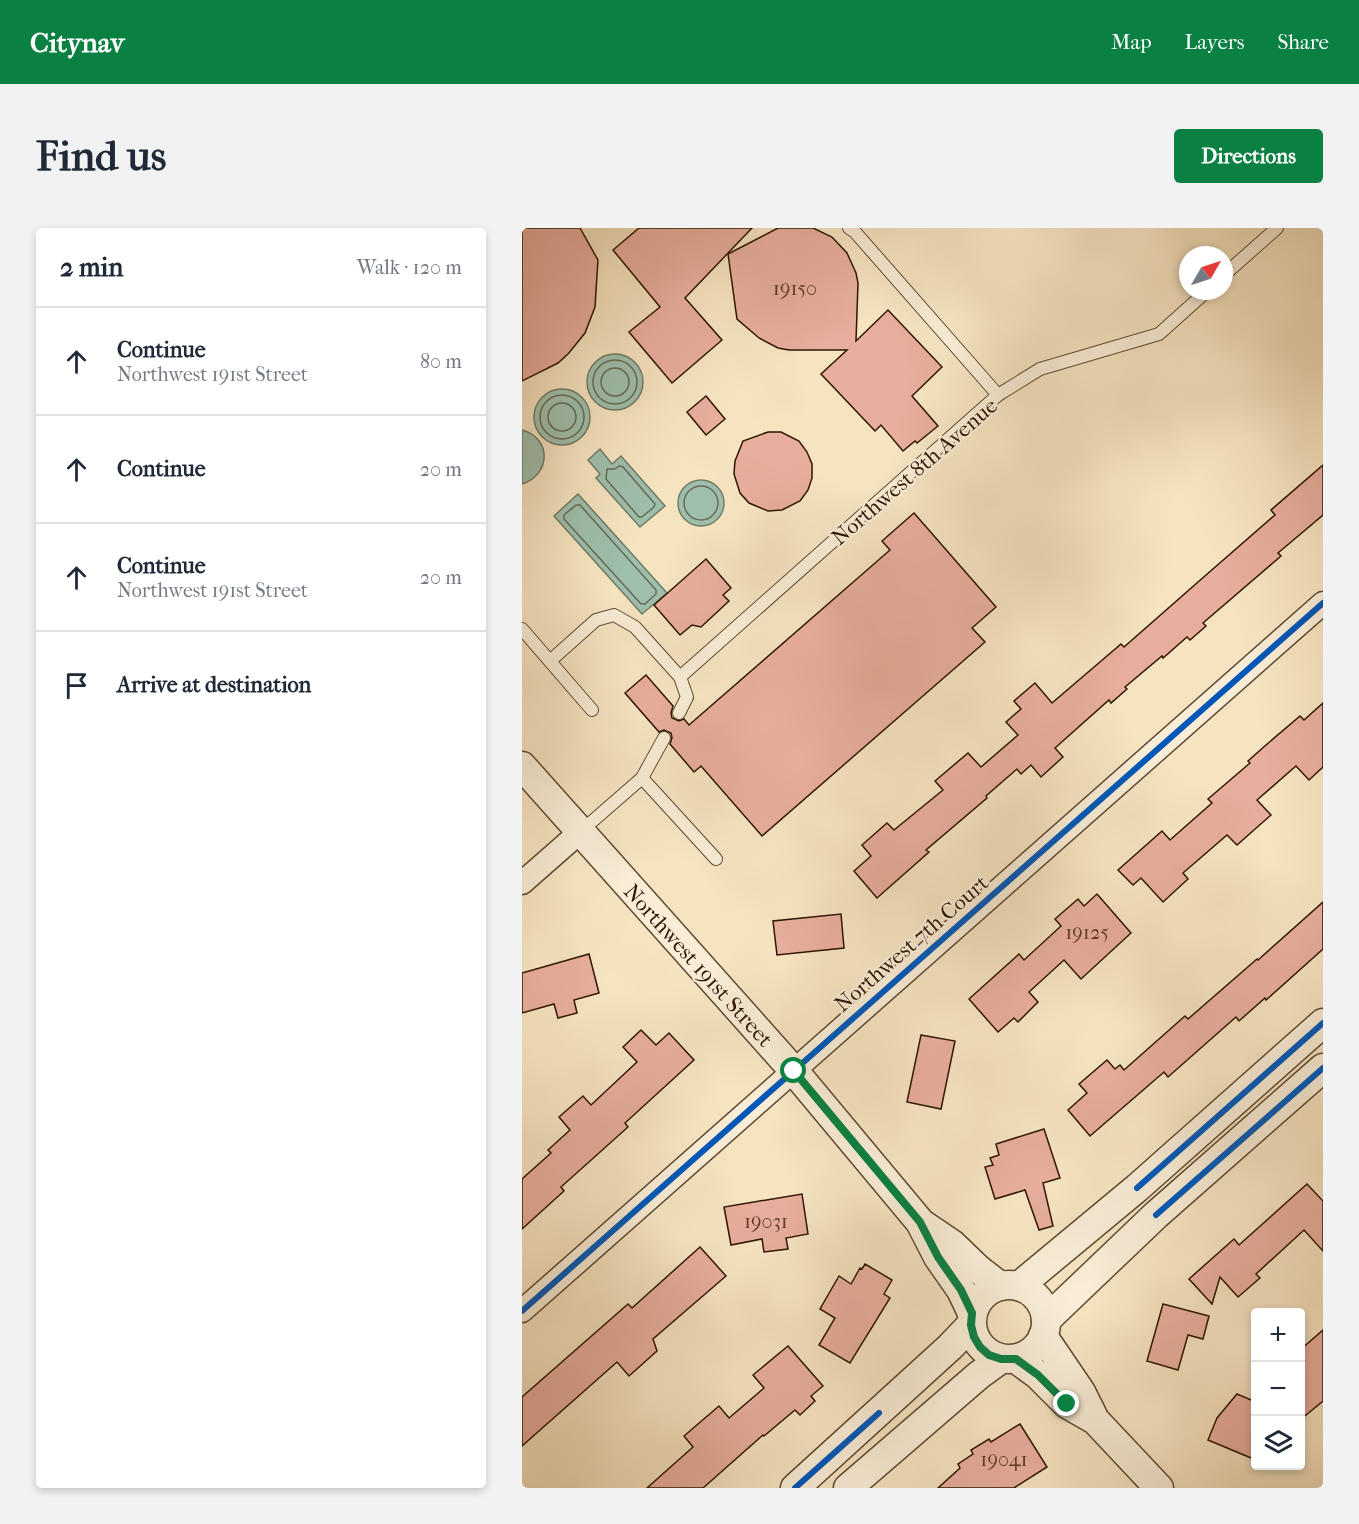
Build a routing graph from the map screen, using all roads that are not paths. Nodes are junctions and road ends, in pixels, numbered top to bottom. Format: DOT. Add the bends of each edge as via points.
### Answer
graph roads {
  1 [pos="849,228"];
  2 [pos="1277,228"];
  3 [pos="1233,267"];
  4 [pos="1197,300"];
  5 [pos="998,395"];
  6 [pos="1323,603"];
  7 [pos="522,629"];
  8 [pos="550,661"];
  9 [pos="681,677"];
  10 [pos="592,710"];
  11 [pos="679,713"];
  12 [pos="664,738"];
  13 [pos="522,766"];
  14 [pos="642,778"];
  15 [pos="580,832"];
  16 [pos="716,859"];
  17 [pos="522,883"];
  18 [pos="1323,1023"];
  19 [pos="1323,1068"];
  20 [pos="794,1071"];
  21 [pos="920,1222"];
  22 [pos="1009,1286"];
  23 [pos="522,1311"];
  24 [pos="971,1319"];
  25 [pos="1045,1328"];
  26 [pos="1009,1359"];
  27 [pos="1095,1420"];
  28 [pos="795,1488"];
  29 [pos="848,1488"];
  30 [pos="1159,1488"];
  1 -- 5 [label="lane"];
  2 -- 3 [label="lane"];
  4 -- 5 [label="lane, Northwest 8th Avenue" via="1159,334 1040,369"];
  5 -- 9 [label="lane, Northwest 8th Avenue"];
  6 -- 20 [label="street, Northwest 7th Court"];
  7 -- 8 [label="lane"];
  8 -- 9 [label="lane" via="596,620 614,615 635,627"];
  8 -- 10 [label="lane"];
  9 -- 11 [label="lane" via="687,697"];
  12 -- 14 [label="lane"];
  13 -- 15 [label="street, Northwest 191st Street"];
  14 -- 15 [label="lane"];
  14 -- 16 [label="lane"];
  15 -- 17 [label="street"];
  15 -- 20 [label="street, Northwest 191st Street"];
  18 -- 22 [label="street" via="1137,1188"];
  19 -- 25 [label="street" via="1156,1215"];
  20 -- 21 [label="street, Northwest 191st Street"];
  20 -- 23 [label="street, Northwest 7th Court"];
  21 -- 22 [label="street, Northwest 191st Street" via="952,1244 978,1269"];
  21 -- 24 [label="street, Northwest 191st Street" via="961,1290"];
  22 -- 24 [label="street" via="985,1293"];
  22 -- 25 [label="street" via="1029,1291 1042,1304"];
  24 -- 26 [label="street" via="980,1347 989,1355"];
  24 -- 28 [label="street" via="943,1354"];
  25 -- 26 [label="street" via="1033,1351"];
  25 -- 27 [label="street"];
  26 -- 27 [label="street" via="1038,1375 1067,1404"];
  26 -- 29 [label="street" via="979,1375"];
  27 -- 30 [label="street"];
}
